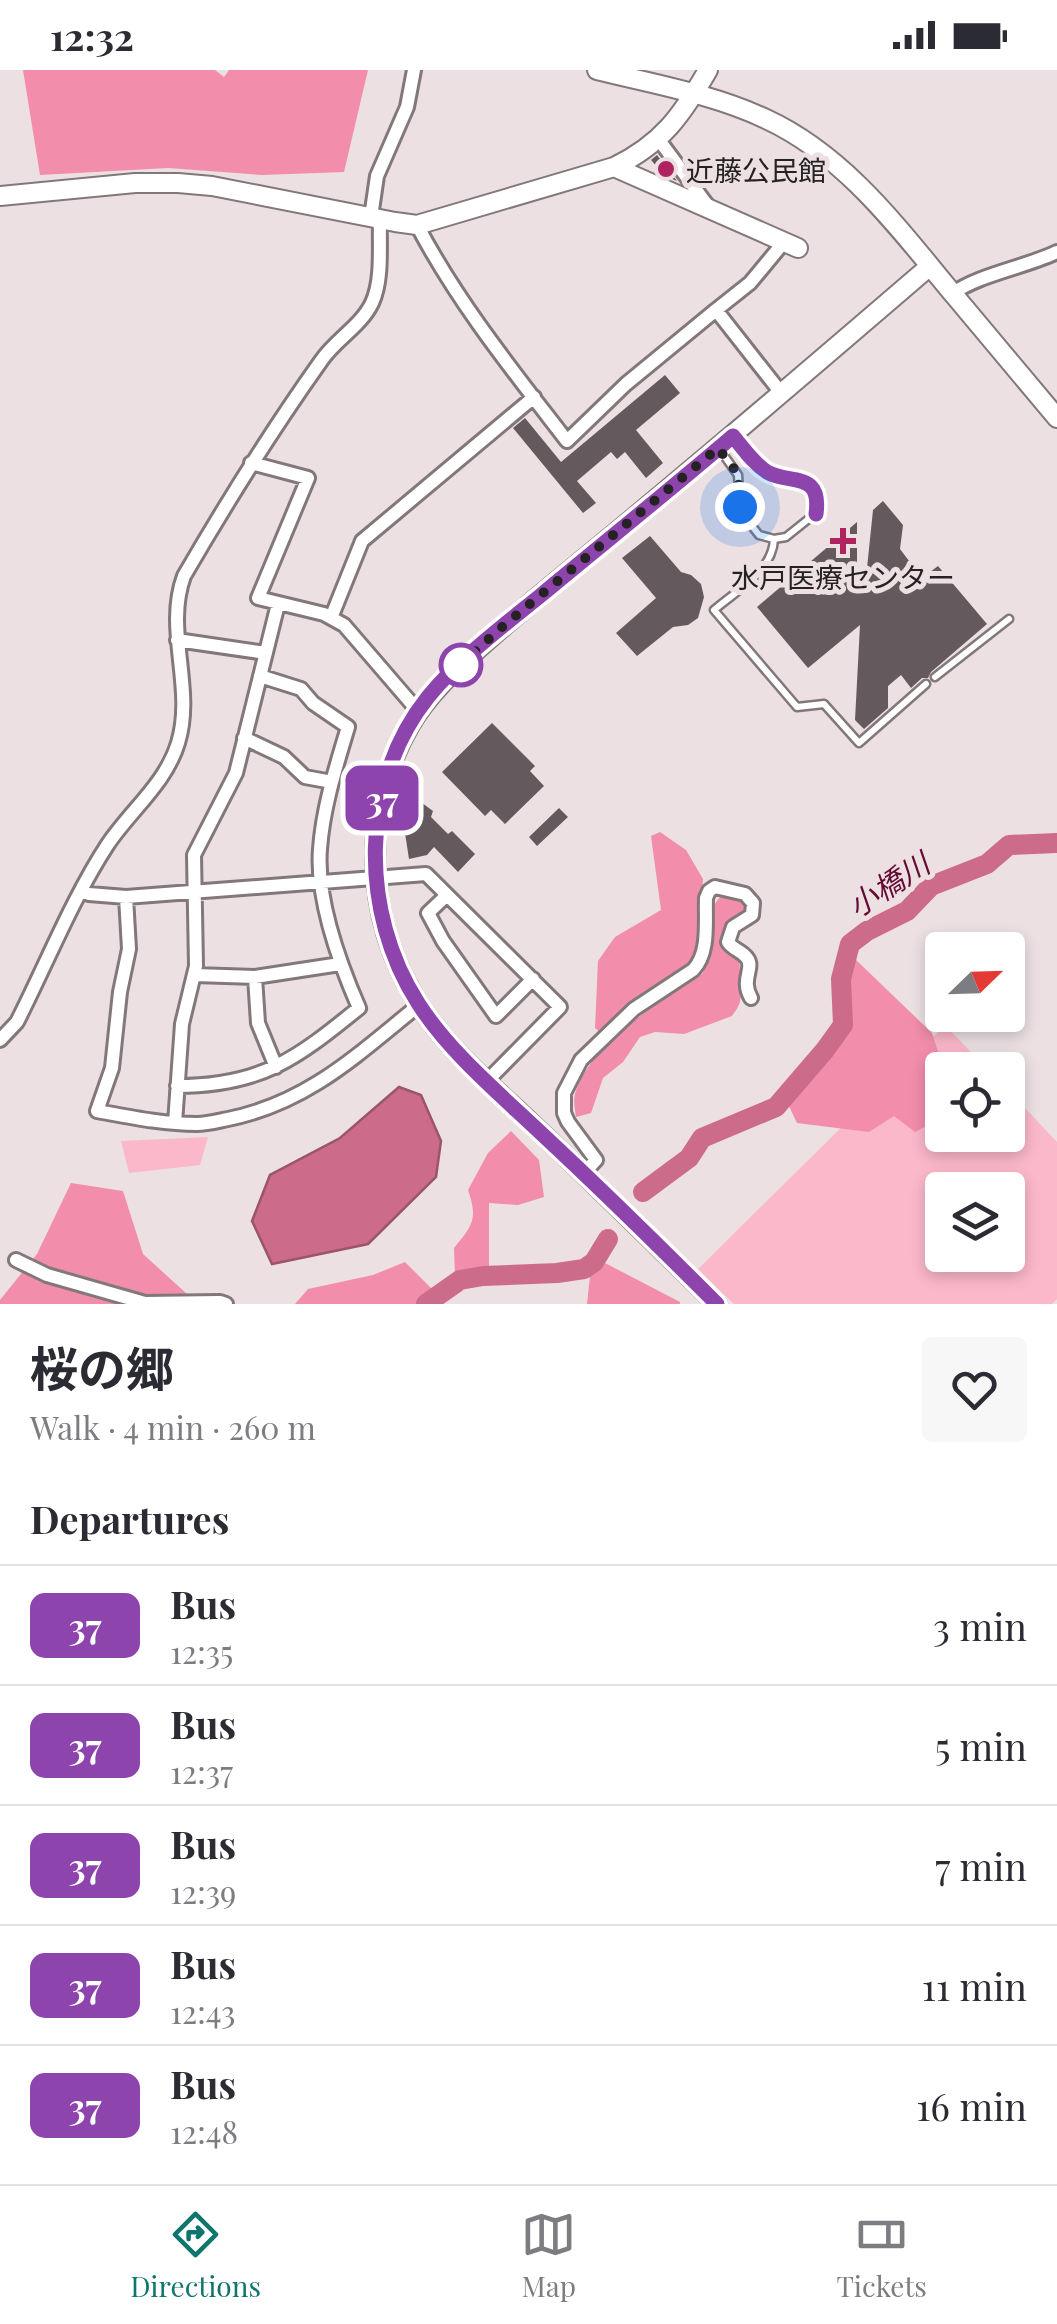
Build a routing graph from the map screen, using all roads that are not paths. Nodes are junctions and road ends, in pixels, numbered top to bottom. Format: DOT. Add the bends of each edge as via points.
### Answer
graph roads {
  1 [pos="414,70"];
  2 [pos="597,70"];
  3 [pos="708,70"];
  4 [pos="693,94"];
  5 [pos="659,140"];
  6 [pos="614,167"];
  7 [pos="0,196"];
  8 [pos="712,210"];
  9 [pos="375,218"];
  10 [pos="417,225"];
  11 [pos="791,245"];
  12 [pos="1057,252"];
  13 [pos="930,266"];
  14 [pos="952,294"];
  15 [pos="716,310"];
  16 [pos="782,394"];
  17 [pos="534,398"];
  18 [pos="1057,418"];
  19 [pos="725,442"];
  20 [pos="252,463"];
  21 [pos="774,539"];
  22 [pos="278,604"];
  23 [pos="331,618"];
  24 [pos="1009,618"];
  25 [pos="177,640"];
  26 [pos="266,653"];
  27 [pos="260,676"];
  28 [pos="936,677"];
  29 [pos="926,684"];
  30 [pos="418,710"];
  31 [pos="244,738"];
  32 [pos="332,782"];
  33 [pos="375,879"];
  34 [pos="322,883"];
  35 [pos="82,891"];
  36 [pos="194,892"];
  37 [pos="448,895"];
  38 [pos="126,897"];
  39 [pos="340,964"];
  40 [pos="194,975"];
  41 [pos="255,976"];
  42 [pos="533,979"];
  43 [pos="750,998"];
  44 [pos="419,1005"];
  45 [pos="2,1037"];
  46 [pos="276,1067"];
  47 [pos="487,1081"];
  48 [pos="177,1086"];
  49 [pos="176,1123"];
  50 [pos="584,1174"];
  51 [pos="16,1260"];
  52 [pos="713,1303"];
  53 [pos="226,1304"];
  1 -- 9 [label="street" via="407,107 377,176"];
  2 -- 4 [label="street"];
  3 -- 4 [label="street"];
  4 -- 5 [label="street"];
  4 -- 13 [label="street" via="765,118 818,149"];
  5 -- 6 [label="street"];
  5 -- 8 [label="street"];
  6 -- 8 [label="street"];
  6 -- 10 [label="street"];
  7 -- 9 [label="street" via="178,183"];
  8 -- 11 [label="street"];
  9 -- 10 [label="street"];
  9 -- 20 [label="street" via="377,280 370,308 331,347"];
  10 -- 17 [label="street" via="446,278"];
  11 -- 15 [label="street"];
  12 -- 14 [label="street"];
  13 -- 14 [label="street"];
  13 -- 16 [label="street"];
  14 -- 18 [label="street"];
  15 -- 16 [label="street"];
  15 -- 17 [label="street" via="567,441"];
  16 -- 19 [label="street"];
  17 -- 23 [label="street" via="362,541"];
  19 -- 21 [label="lane" via="744,516 759,535"];
  19 -- 21 [label="lane" via="772,475 801,480 814,493 816,514 786,538"];
  19 -- 30 [label="street" via="501,628"];
  20 -- 22 [label="street" via="308,478 258,598"];
  20 -- 25 [label="street" via="184,576"];
  21 -- 29 [label="lane" via="767,564 714,610 797,707 824,704 859,743"];
  22 -- 23 [label="street"];
  22 -- 26 [label="street"];
  23 -- 30 [label="street"];
  24 -- 28 [label="lane"];
  25 -- 26 [label="street"];
  25 -- 35 [label="street" via="184,708 178,744"];
  26 -- 27 [label="street"];
  27 -- 31 [label="street"];
  27 -- 32 [label="street" via="300,689 348,727"];
  30 -- 33 [label="street" via="384,791"];
  31 -- 32 [label="street" via="284,757 305,776"];
  31 -- 36 [label="street" via="236,773 194,855"];
  32 -- 34 [label="street" via="320,851"];
  33 -- 34 [label="street"];
  33 -- 37 [label="street" via="426,874"];
  33 -- 44 [label="street" via="388,941"];
  34 -- 36 [label="street"];
  34 -- 39 [label="street"];
  35 -- 38 [label="street"];
  35 -- 45 [label="street" via="18,1022"];
  36 -- 38 [label="street"];
  36 -- 40 [label="street"];
  37 -- 42 [label="street"];
  37 -- 42 [label="street" via="428,914 496,1016"];
  38 -- 49 [label="street" via="129,949 112,1068 97,1110"];
  39 -- 41 [label="street"];
  39 -- 46 [label="street" via="358,1008"];
  40 -- 41 [label="street"];
  40 -- 48 [label="street"];
  41 -- 46 [label="street" via="258,1022"];
  42 -- 47 [label="street" via="560,1006"];
  43 -- 50 [label="street" via="744,984 750,963 728,942 733,926 752,915 753,903 746,894 715,888 706,898 700,963 634,1008 589,1050 564,1092 568,1122 596,1160"];
  44 -- 47 [label="street"];
  44 -- 49 [label="street" via="328,1078 286,1101 201,1124"];
  46 -- 48 [label="street" via="248,1078"];
  47 -- 50 [label="street"];
  48 -- 49 [label="street"];
  50 -- 52 [label="street"];
  51 -- 53 [label="street" via="146,1303"];
}
